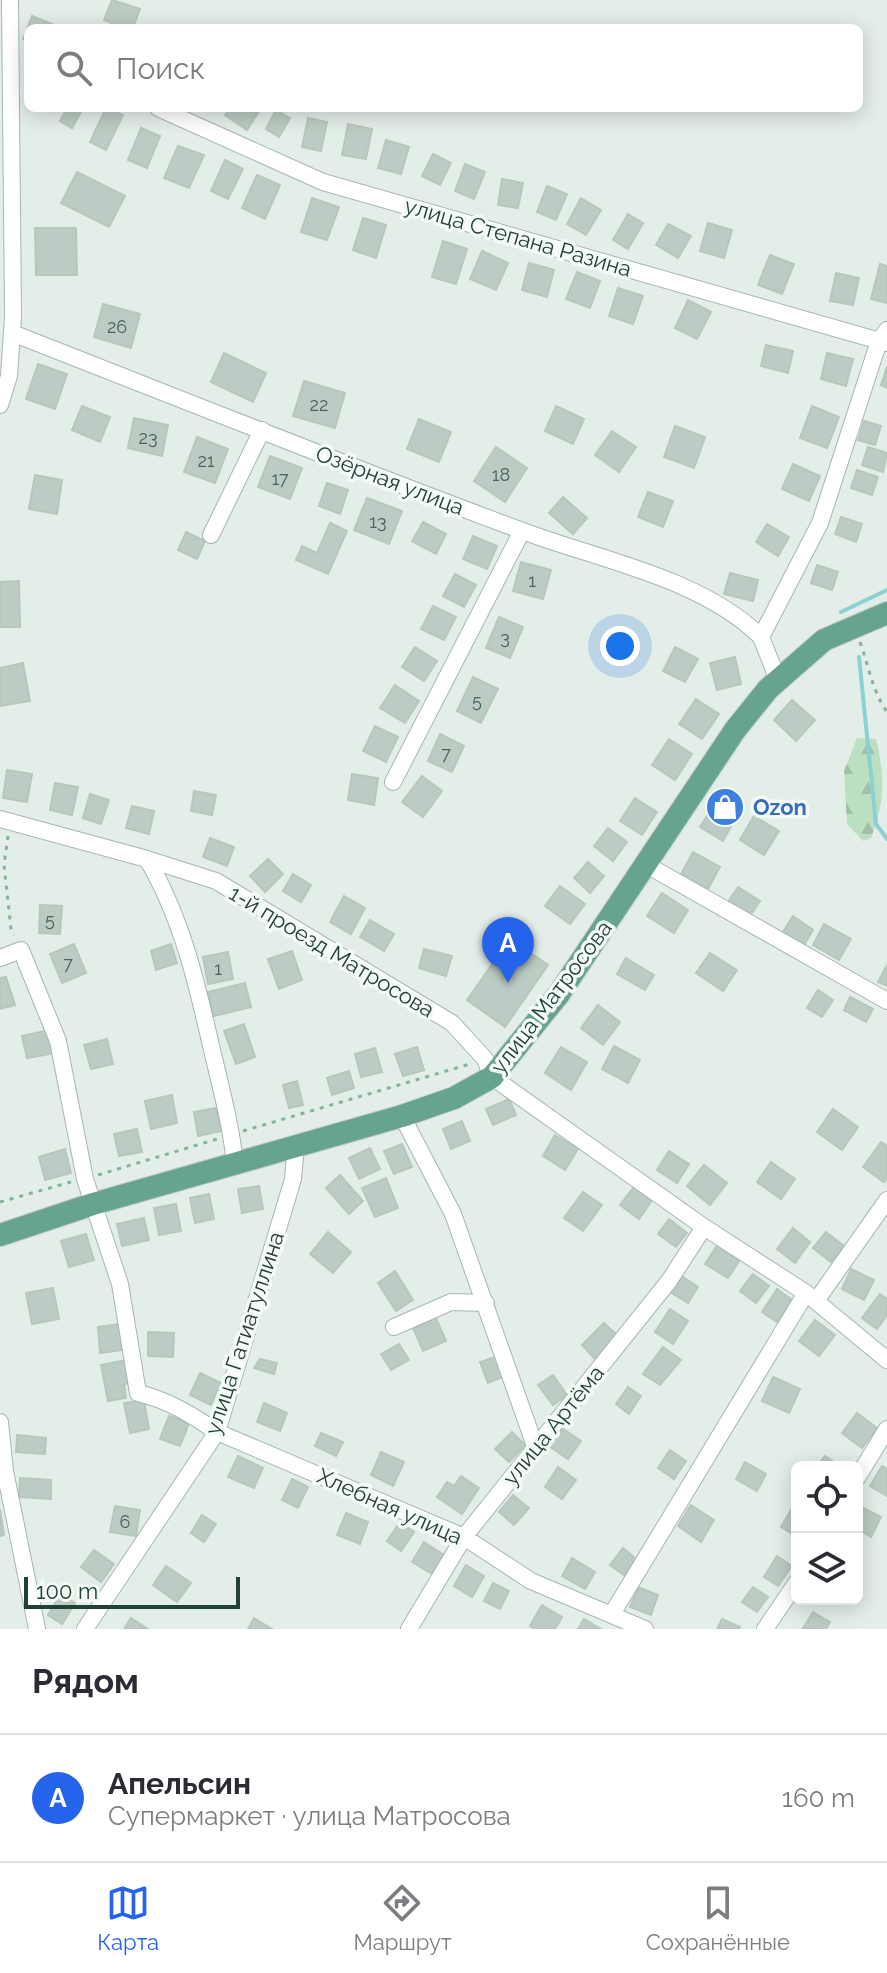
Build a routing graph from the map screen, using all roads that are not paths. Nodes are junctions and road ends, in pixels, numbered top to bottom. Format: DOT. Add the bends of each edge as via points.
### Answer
graph roads {
  1 [pos="10,0"];
  2 [pos="9,50"];
  3 [pos="24,55"];
  4 [pos="167,112"];
  5 [pos="12,333"];
  6 [pos="884,338"];
  7 [pos="0,405"];
  8 [pos="262,430"];
  9 [pos="522,531"];
  10 [pos="211,535"];
  11 [pos="887,613"];
  12 [pos="761,637"];
  13 [pos="773,685"];
  14 [pos="393,782"];
  15 [pos="5,821"];
  16 [pos="147,859"];
  17 [pos="647,865"];
  18 [pos="0,958"];
  19 [pos="887,1001"];
  20 [pos="492,1077"];
  21 [pos="402,1116"];
  22 [pos="296,1146"];
  23 [pos="235,1164"];
  24 [pos="887,1200"];
  25 [pos="93,1204"];
  26 [pos="704,1227"];
  27 [pos="0,1235"];
  28 [pos="811,1297"];
  29 [pos="486,1303"];
  30 [pos="394,1327"];
  31 [pos="887,1360"];
  32 [pos="0,1422"];
  33 [pos="887,1429"];
  34 [pos="217,1432"];
  35 [pos="535,1446"];
  36 [pos="863,1468"];
  37 [pos="464,1537"];
  38 [pos="791,1591"];
  39 [pos="612,1614"];
  40 [pos="37,1629"];
  41 [pos="85,1629"];
  42 [pos="409,1629"];
  43 [pos="645,1629"];
  44 [pos="765,1629"];
  1 -- 2 [label="street"];
  2 -- 3 [label="street"];
  2 -- 5 [label="street"];
  4 -- 6 [label="street, улица Степана Разина" via="323,182"];
  5 -- 7 [label="street" via="9,376"];
  5 -- 8 [label="street, Озёрная улица"];
  6 -- 12 [label="street" via="820,523"];
  8 -- 9 [label="street, Озёрная улица"];
  8 -- 10 [label="street"];
  9 -- 12 [label="street, Озёрная улица" via="690,589 725,607"];
  9 -- 14 [label="street"];
  11 -- 13 [label="main road, улица Матросова" via="824,640"];
  12 -- 13 [label="street"];
  13 -- 17 [label="main road, улица Матросова" via="735,730"];
  15 -- 16 [label="street, 1-й проезд Матросова"];
  16 -- 20 [label="street, 1-й проезд Матросова" via="216,881 452,1023 485,1059"];
  16 -- 23 [label="street" via="164,887 193,969"];
  17 -- 19 [label="street"];
  17 -- 20 [label="main road, улица Матросова" via="559,994"];
  18 -- 25 [label="street" via="21,950 58,1041"];
  20 -- 21 [label="main road, улица Матросова" via="454,1098"];
  20 -- 26 [label="street"];
  21 -- 22 [label="main road, улица Матросова"];
  21 -- 29 [label="street" via="453,1214"];
  22 -- 23 [label="main road, улица Матросова"];
  22 -- 34 [label="street, улица Гатиатуллина" via="293,1179"];
  23 -- 25 [label="main road, улица Матросова"];
  24 -- 28 [label="street"];
  25 -- 27 [label="main road, улица Матросова"];
  25 -- 34 [label="street, Хлебная улица" via="120,1284 138,1393 157,1397"];
  26 -- 28 [label="street"];
  26 -- 35 [label="street, улица Артёма" via="669,1281"];
  28 -- 31 [label="street"];
  28 -- 39 [label="street"];
  29 -- 30 [label="street" via="451,1302"];
  29 -- 35 [label="street"];
  32 -- 40 [label="street"];
  33 -- 36 [label="street"];
  34 -- 37 [label="street, Хлебная улица"];
  34 -- 41 [label="street, улица Гатиатуллина"];
  35 -- 37 [label="street, улица Артёма"];
  37 -- 39 [label="street, Хлебная улица" via="531,1581"];
  37 -- 42 [label="street, улица Артёма"];
  38 -- 44 [label="street"];
  39 -- 43 [label="street, Хлебная улица"];
}
